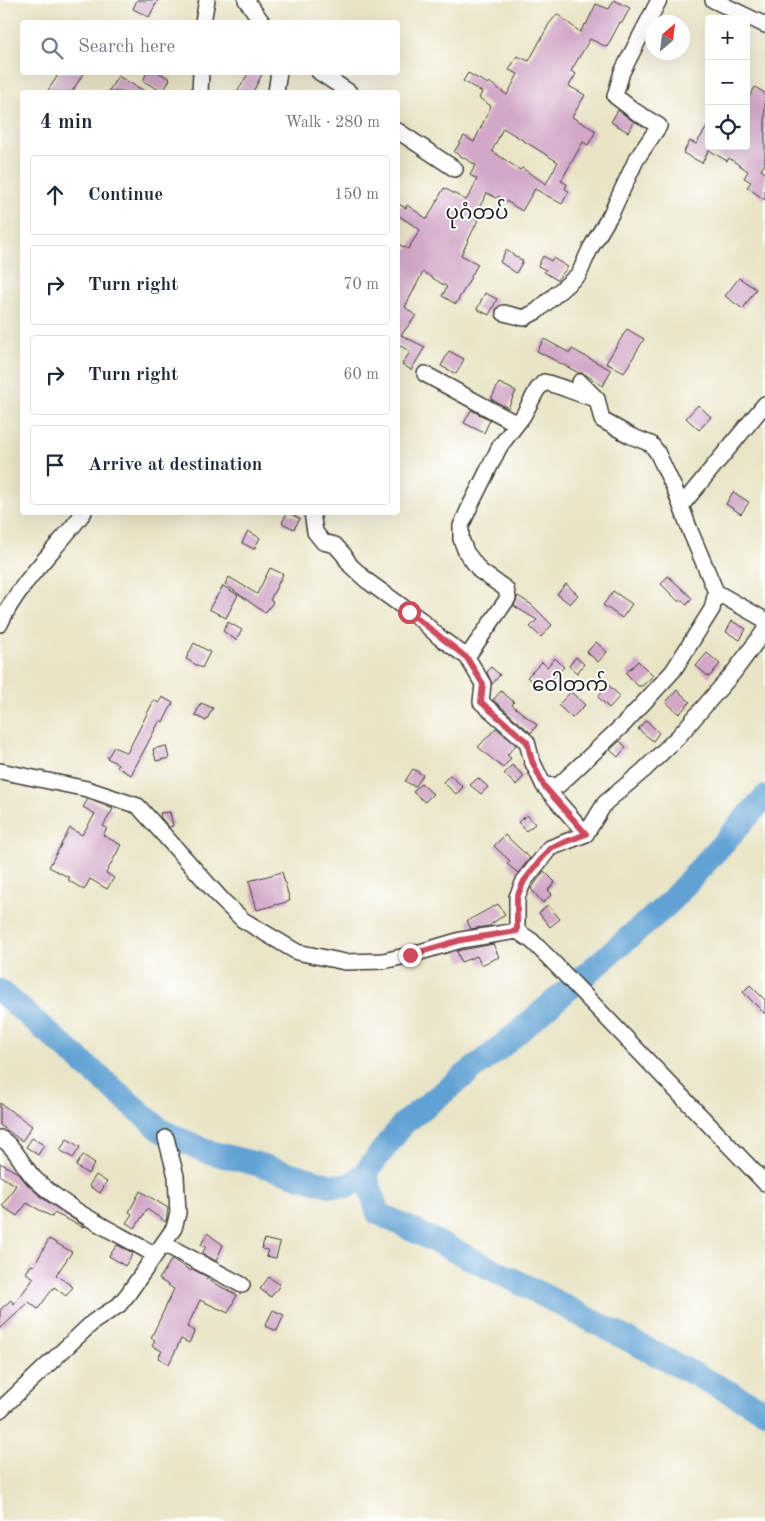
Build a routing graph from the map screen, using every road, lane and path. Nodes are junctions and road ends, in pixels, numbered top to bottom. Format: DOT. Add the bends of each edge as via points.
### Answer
graph roads {
  1 [pos="207,0"];
  2 [pos="246,0"];
  3 [pos="659,0"];
  4 [pos="713,0"];
  5 [pos="203,20"];
  6 [pos="261,20"];
  7 [pos="765,25"];
  8 [pos="201,75"];
  9 [pos="279,75"];
  10 [pos="324,75"];
  11 [pos="200,90"];
  12 [pos="276,90"];
  13 [pos="346,90"];
  14 [pos="400,131"];
  15 [pos="455,169"];
  16 [pos="504,313"];
  17 [pos="425,374"];
  18 [pos="580,382"];
  19 [pos="597,399"];
  20 [pos="765,404"];
  21 [pos="517,424"];
  22 [pos="681,506"];
  23 [pos="82,515"];
  24 [pos="312,515"];
  25 [pos="716,592"];
  26 [pos="765,620"];
  27 [pos="0,624"];
  28 [pos="765,630"];
  29 [pos="467,658"];
  30 [pos="0,771"];
  31 [pos="544,786"];
  32 [pos="586,834"];
  33 [pos="517,931"];
  34 [pos="0,1138"];
  35 [pos="166,1138"];
  36 [pos="765,1183"];
  37 [pos="160,1250"];
  38 [pos="242,1285"];
  39 [pos="0,1410"];
  1 -- 5 [label="street"];
  2 -- 6 [label="street"];
  3 -- 16 [label="street" via="622,72 615,96 659,126 636,160 579,274 537,311 524,318"];
  4 -- 7 [label="street"];
  8 -- 11 [label="street"];
  9 -- 12 [label="street"];
  10 -- 13 [label="street"];
  14 -- 15 [label="street"];
  17 -- 21 [label="street"];
  18 -- 19 [label="street"];
  19 -- 21 [label="street" via="544,382"];
  19 -- 22 [label="street" via="602,420 651,444"];
  20 -- 22 [label="street"];
  21 -- 29 [label="street" via="500,446 461,526 466,552 480,571 506,589 508,598"];
  22 -- 25 [label="street"];
  23 -- 27 [label="street" via="28,580"];
  24 -- 29 [label="street" via="315,532 323,542 334,545 366,580"];
  25 -- 26 [label="street"];
  25 -- 31 [label="street" via="712,610 667,678 625,723 559,784"];
  28 -- 32 [label="street" via="678,737 605,803"];
  29 -- 31 [label="street" via="483,684 481,702 527,742"];
  30 -- 33 [label="street" via="87,790 138,806 243,920 297,952 345,962 382,961 461,940"];
  31 -- 32 [label="street"];
  32 -- 33 [label="street" via="550,848 524,881 517,897"];
  33 -- 36 [label="street" via="551,960"];
  34 -- 37 [label="street" via="14,1150 34,1178 60,1199 105,1228"];
  35 -- 37 [label="street" via="176,1176 178,1213 174,1228"];
  37 -- 38 [label="street"];
  37 -- 39 [label="street" via="119,1305 93,1322"];
}
